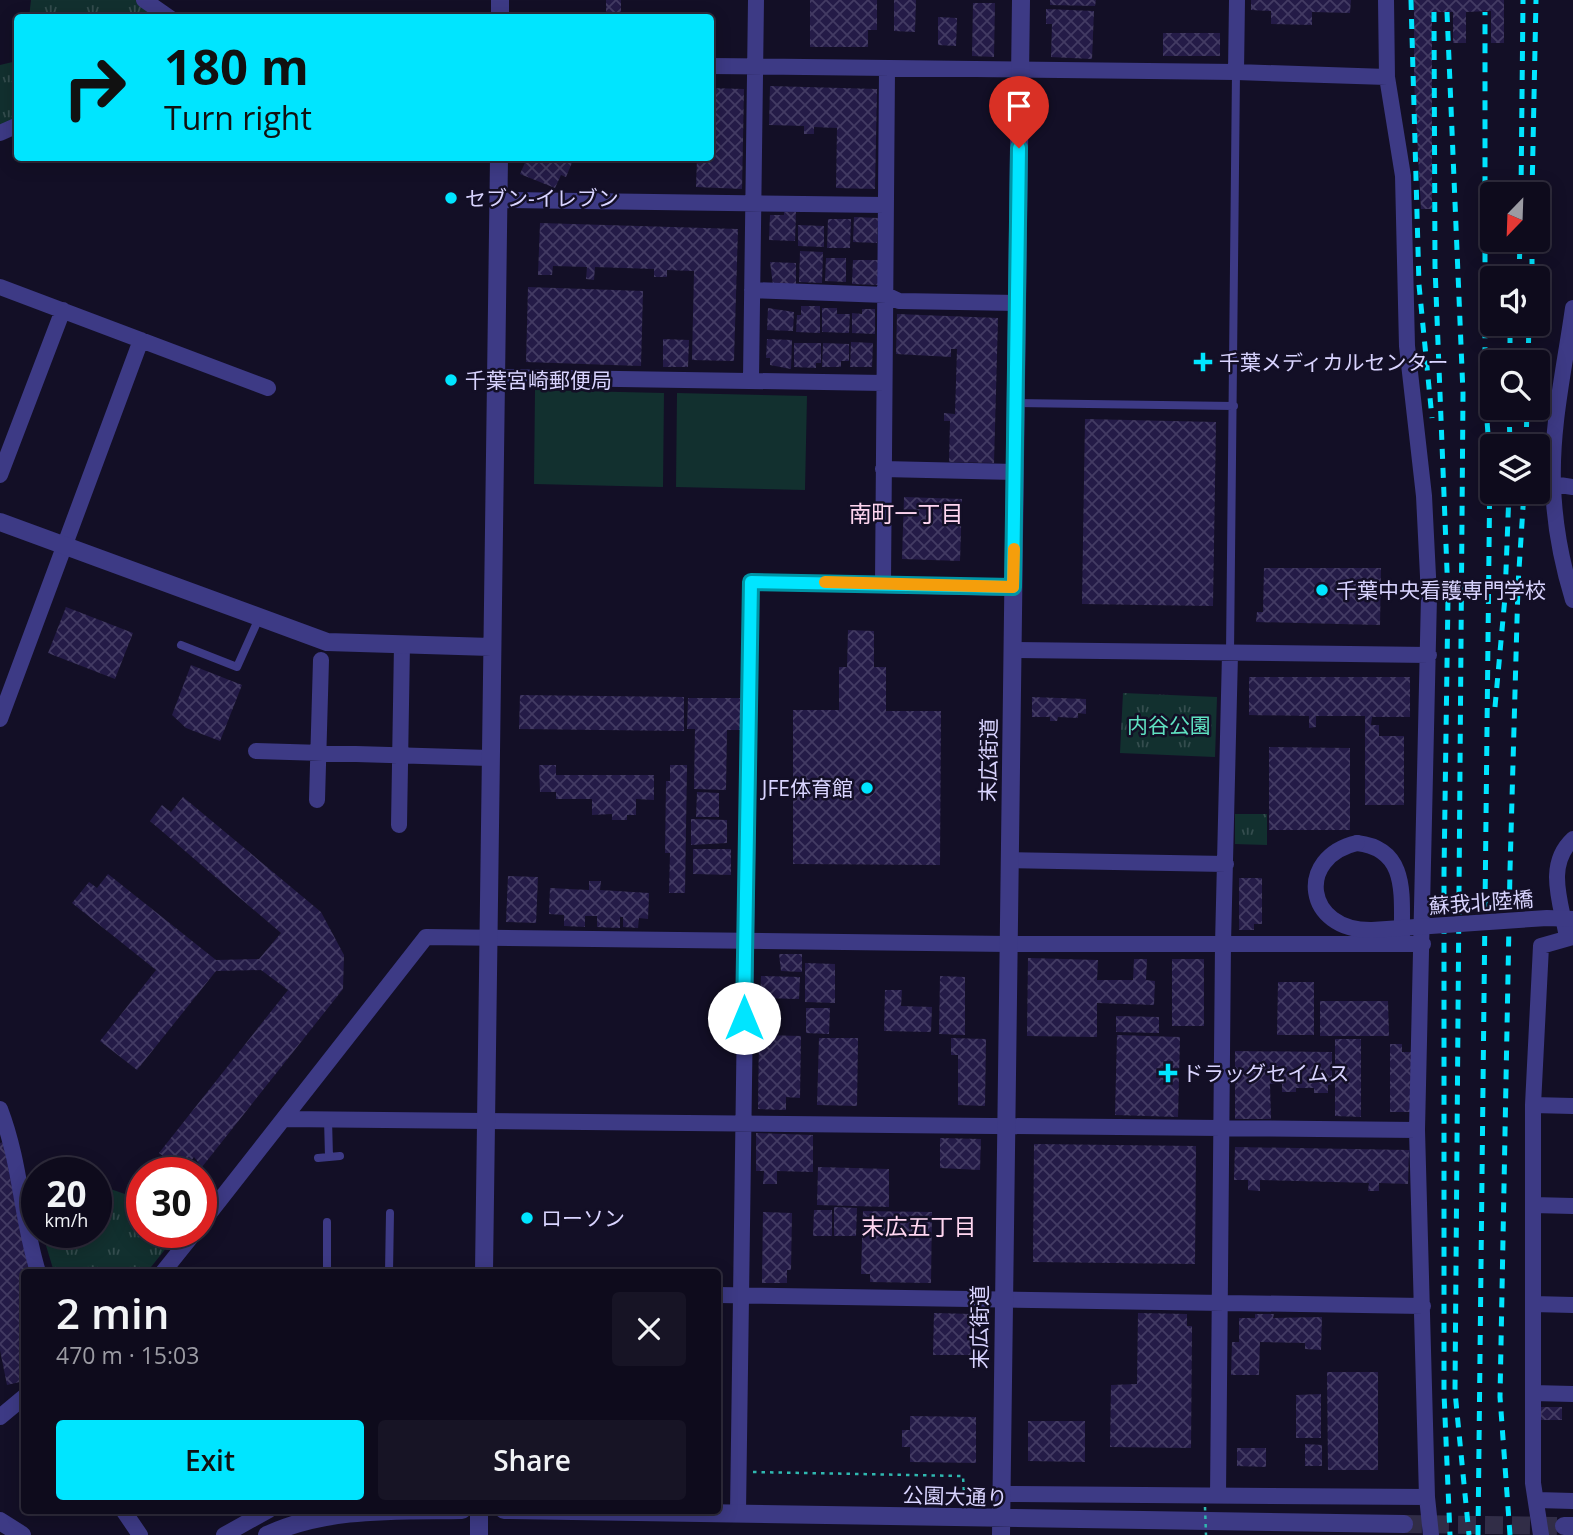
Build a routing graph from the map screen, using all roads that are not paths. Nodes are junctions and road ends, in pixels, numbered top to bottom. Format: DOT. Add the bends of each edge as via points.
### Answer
graph roads {
  1 [pos="144,0"];
  2 [pos="756,0"];
  3 [pos="1021,0"];
  4 [pos="1237,0"];
  5 [pos="1386,0"];
  6 [pos="164,9"];
  7 [pos="714,66"];
  8 [pos="755,67"];
  9 [pos="887,70"];
  10 [pos="1020,71"];
  11 [pos="1236,72"];
  12 [pos="1387,78"];
  13 [pos="499,161"];
  14 [pos="499,200"];
  15 [pos="753,203"];
  16 [pos="885,205"];
  17 [pos="0,287"];
  18 [pos="752,290"];
  19 [pos="886,295"];
  20 [pos="1018,303"];
  21 [pos="1573,308"];
  22 [pos="63,310"];
  23 [pos="142,340"];
  24 [pos="494,377"];
  25 [pos="751,379"];
  26 [pos="884,383"];
  27 [pos="268,388"];
  28 [pos="1016,403"];
  29 [pos="1234,406"];
  30 [pos="883,469"];
  31 [pos="1015,472"];
  32 [pos="0,475"];
  33 [pos="1553,484"];
  34 [pos="1573,487"];
  35 [pos="0,522"];
  36 [pos="64,546"];
  37 [pos="883,583"];
  38 [pos="1013,587"];
  39 [pos="1573,600"];
  40 [pos="259,618"];
  41 [pos="402,644"];
  42 [pos="181,645"];
  43 [pos="491,647"];
  44 [pos="1013,650"];
  45 [pos="1230,654"];
  46 [pos="1429,655"];
  47 [pos="321,660"];
  48 [pos="0,719"];
  49 [pos="256,751"];
  50 [pos="319,754"];
  51 [pos="401,755"];
  52 [pos="489,758"];
  53 [pos="317,800"];
  54 [pos="399,825"];
  55 [pos="1573,839"];
  56 [pos="1009,860"];
  57 [pos="1226,864"];
  58 [pos="1573,919"];
  59 [pos="488,937"];
  60 [pos="1570,938"];
  61 [pos="744,939"];
  62 [pos="1008,944"];
  63 [pos="1223,944"];
  64 [pos="1423,944"];
  65 [pos="1402,945"];
  66 [pos="1533,1105"];
  67 [pos="1573,1106"];
  68 [pos="0,1109"];
  69 [pos="284,1119"];
  70 [pos="328,1119"];
  71 [pos="486,1119"];
  72 [pos="743,1124"];
  73 [pos="1005,1126"];
  74 [pos="1223,1130"];
  75 [pos="1417,1130"];
  76 [pos="340,1156"];
  77 [pos="329,1157"];
  78 [pos="318,1158"];
  79 [pos="217,1204"];
  80 [pos="1533,1205"];
  81 [pos="1573,1206"];
  82 [pos="390,1213"];
  83 [pos="327,1222"];
  84 [pos="182,1248"];
  85 [pos="37,1269"];
  86 [pos="165,1269"];
  87 [pos="327,1269"];
  88 [pos="389,1269"];
  89 [pos="484,1269"];
  90 [pos="721,1295"];
  91 [pos="741,1295"];
  92 [pos="1002,1298"];
  93 [pos="1221,1304"];
  94 [pos="1532,1304"];
  95 [pos="1573,1305"];
  96 [pos="1423,1306"];
  97 [pos="1533,1393"];
  98 [pos="1573,1394"];
  99 [pos="21,1400"];
  100 [pos="0,1417"];
  101 [pos="1002,1494"];
  102 [pos="1427,1497"];
  103 [pos="1537,1500"];
  104 [pos="1573,1500"];
  105 [pos="1212,1501"];
  106 [pos="721,1512"];
  107 [pos="738,1512"];
  108 [pos="126,1514"];
  109 [pos="262,1514"];
  110 [pos="349,1514"];
  111 [pos="480,1514"];
  112 [pos="0,1521"];
  113 [pos="1404,1524"];
  114 [pos="1001,1528"];
  115 [pos="22,1535"];
  116 [pos="141,1535"];
  117 [pos="224,1535"];
  118 [pos="267,1535"];
  119 [pos="479,1535"];
  120 [pos="1431,1535"];
  121 [pos="1541,1535"];
  1 -- 6 [label="street"];
  2 -- 8 [label="street"];
  3 -- 10 [label="street, 末広街道"];
  4 -- 11 [label="street"];
  5 -- 12 [label="street"];
  7 -- 8 [label="street"];
  8 -- 9 [label="street"];
  8 -- 15 [label="street"];
  9 -- 10 [label="street"];
  9 -- 16 [label="street"];
  10 -- 11 [label="street"];
  10 -- 20 [label="street, 末広街道"];
  11 -- 12 [label="street"];
  11 -- 29 [label="lane"];
  12 -- 46 [label="street" via="1403,176 1404,308 1423,496"];
  13 -- 14 [label="street"];
  14 -- 15 [label="street"];
  14 -- 24 [label="street"];
  15 -- 16 [label="street"];
  15 -- 18 [label="street"];
  16 -- 19 [label="street"];
  17 -- 22 [label="street"];
  18 -- 19 [label="street"];
  18 -- 25 [label="street"];
  19 -- 20 [label="street" via="899,301"];
  19 -- 26 [label="street"];
  20 -- 28 [label="street, 末広街道"];
  21 -- 33 [label="street"];
  22 -- 23 [label="street"];
  22 -- 32 [label="street"];
  23 -- 27 [label="street"];
  23 -- 36 [label="street"];
  24 -- 25 [label="street"];
  24 -- 43 [label="street"];
  25 -- 26 [label="street"];
  26 -- 30 [label="street"];
  28 -- 29 [label="lane"];
  28 -- 31 [label="street, 末広街道"];
  29 -- 45 [label="lane"];
  30 -- 31 [label="street"];
  30 -- 37 [label="street"];
  31 -- 38 [label="street, 末広街道"];
  33 -- 34 [label="street"];
  33 -- 39 [label="street"];
  35 -- 36 [label="street"];
  36 -- 40 [label="street"];
  36 -- 48 [label="street"];
  37 -- 38 [label="street"];
  37 -- 61 [label="street" via="751,582"];
  38 -- 44 [label="street, 末広街道"];
  40 -- 41 [label="street" via="327,642"];
  40 -- 42 [label="lane" via="237,667"];
  41 -- 43 [label="street"];
  41 -- 51 [label="street"];
  43 -- 52 [label="street"];
  44 -- 45 [label="street"];
  44 -- 56 [label="street, 末広街道"];
  45 -- 46 [label="street"];
  45 -- 57 [label="street"];
  46 -- 64 [label="street"];
  47 -- 50 [label="street"];
  49 -- 50 [label="street"];
  50 -- 51 [label="street"];
  50 -- 53 [label="street"];
  51 -- 52 [label="street"];
  51 -- 54 [label="street"];
  52 -- 59 [label="street"];
  55 -- 60 [label="street, 蘇我北陸橋" via="1561,851 1556,866"];
  56 -- 57 [label="street"];
  56 -- 62 [label="street, 末広街道"];
  57 -- 63 [label="street"];
  58 -- 65 [label="street, 蘇我北陸橋, bridge" via="1548,918 1408,928 1394,929 1372,930 1345,927 1326,915 1317,892 1321,869 1337,849 1357,843 1370,845 1392,859 1400,884 1402,917 1402,931"];
  59 -- 61 [label="street"];
  59 -- 69 [label="street" via="426,937"];
  59 -- 71 [label="street"];
  60 -- 66 [label="street" via="1541,946"];
  61 -- 62 [label="street"];
  61 -- 72 [label="street"];
  62 -- 63 [label="street"];
  62 -- 73 [label="street, 末広街道"];
  63 -- 65 [label="street"];
  63 -- 74 [label="street"];
  64 -- 65 [label="street"];
  64 -- 75 [label="street"];
  66 -- 67 [label="street"];
  66 -- 80 [label="street"];
  68 -- 85 [label="street" via="14,1145"];
  69 -- 70 [label="street"];
  69 -- 79 [label="street"];
  70 -- 71 [label="street"];
  70 -- 77 [label="lane"];
  71 -- 72 [label="street"];
  71 -- 89 [label="street"];
  72 -- 73 [label="street"];
  72 -- 91 [label="street"];
  73 -- 74 [label="street"];
  73 -- 92 [label="street, 末広街道"];
  74 -- 75 [label="street"];
  74 -- 93 [label="street"];
  75 -- 96 [label="street"];
  76 -- 77 [label="lane"];
  77 -- 78 [label="lane"];
  80 -- 81 [label="street"];
  80 -- 94 [label="street"];
  82 -- 88 [label="lane"];
  83 -- 87 [label="lane"];
  84 -- 86 [label="street"];
  90 -- 91 [label="street"];
  91 -- 92 [label="street"];
  91 -- 107 [label="street"];
  92 -- 93 [label="street"];
  92 -- 101 [label="street, 末広街道"];
  93 -- 96 [label="street"];
  93 -- 105 [label="street"];
  94 -- 95 [label="street"];
  94 -- 97 [label="street"];
  96 -- 102 [label="street"];
  97 -- 98 [label="street"];
  97 -- 103 [label="street"];
  99 -- 100 [label="street"];
  101 -- 105 [label="street"];
  101 -- 114 [label="street, 末広街道"];
  102 -- 105 [label="street"];
  102 -- 120 [label="street"];
  103 -- 104 [label="street"];
  103 -- 121 [label="street"];
  106 -- 107 [label="street, 公園大通り"];
  107 -- 114 [label="street, 公園大通り"];
  108 -- 116 [label="street"];
  109 -- 117 [label="street"];
  110 -- 118 [label="street"];
  111 -- 119 [label="street"];
  112 -- 115 [label="street"];
  113 -- 114 [label="street, 公園大通り"];
}
